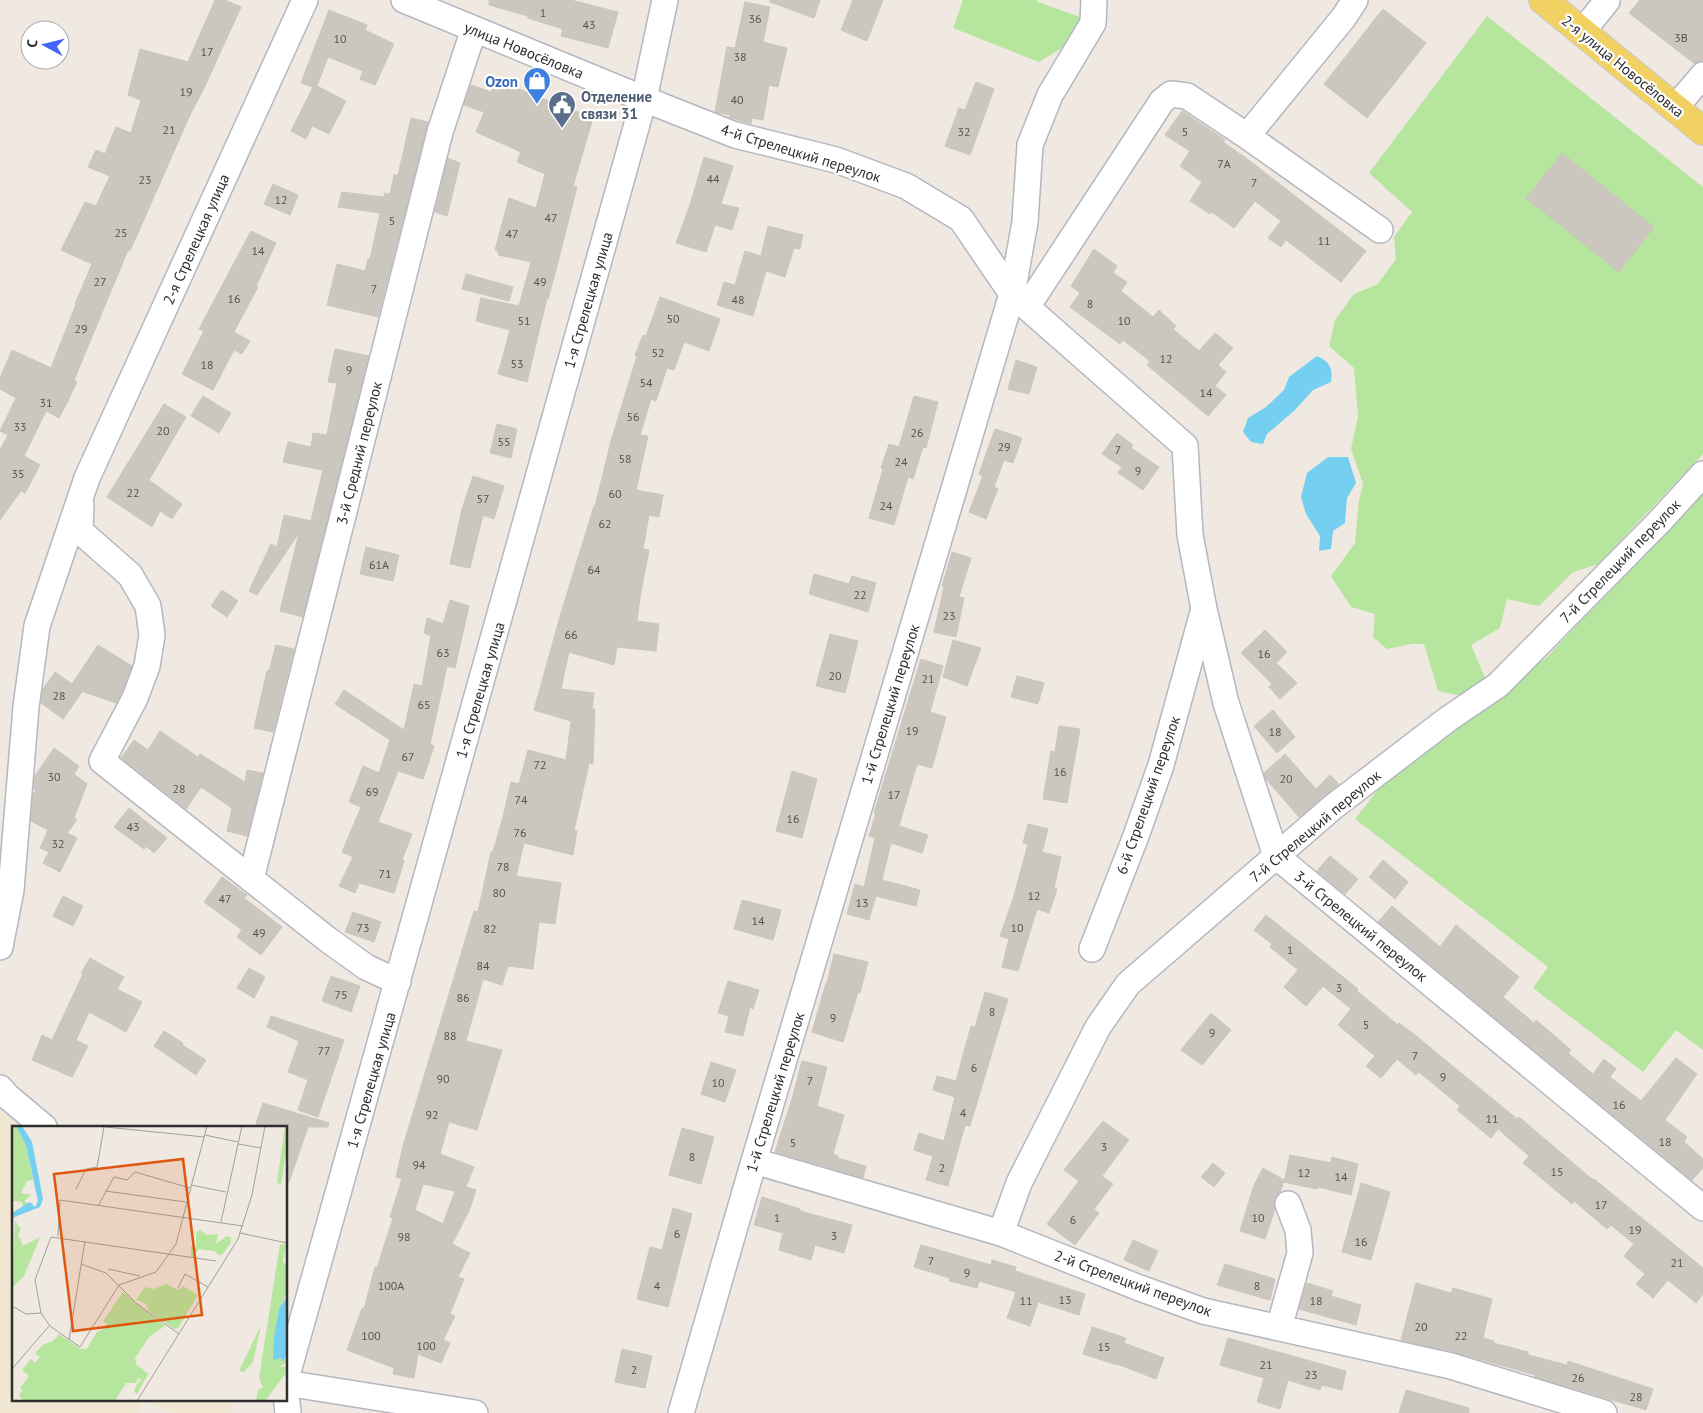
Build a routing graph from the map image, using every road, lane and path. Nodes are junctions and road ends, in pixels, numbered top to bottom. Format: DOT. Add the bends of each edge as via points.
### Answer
graph roads {
  1 [pos="305,0"];
  2 [pos="404,0"];
  3 [pos="665,0"];
  4 [pos="1094,0"];
  5 [pos="1355,0"];
  6 [pos="1542,0"];
  7 [pos="1607,1"];
  8 [pos="474,29"];
  9 [pos="1582,32"];
  10 [pos="1703,75"];
  11 [pos="644,99"];
  12 [pos="1675,108"];
  13 [pos="1703,131"];
  14 [pos="1247,136"];
  15 [pos="1380,230"];
  16 [pos="1020,300"];
  17 [pos="1703,474"];
  18 [pos="87,478"];
  19 [pos="1204,608"];
  20 [pos="1276,856"];
  21 [pos="251,879"];
  22 [pos="0,947"];
  23 [pos="1092,949"];
  24 [pos="398,982"];
  25 [pos="0,1088"];
  26 [pos="43,1126"];
  27 [pos="754,1161"];
  28 [pos="1288,1204"];
  29 [pos="1703,1208"];
  30 [pos="1001,1233"];
  31 [pos="1279,1328"];
  32 [pos="288,1371"];
  33 [pos="288,1383"];
  34 [pos="280,1400"];
  35 [pos="287,1400"];
  36 [pos="275,1413"];
  37 [pos="288,1413"];
  38 [pos="475,1413"];
  39 [pos="681,1413"];
  40 [pos="1604,1413"];
  1 -- 18 [label="street, 2-я Стрелецкая улица"];
  2 -- 8 [label="street, улица Новосёловка"];
  3 -- 11 [label="street, 1-я Стрелецкая улица"];
  4 -- 16 [label="street, 1-й Стрелецкий переулок" via="1093,23 1050,95 1030,145"];
  5 -- 14 [label="street"];
  6 -- 9 [label="main road, 2-я улица Новосёловка"];
  7 -- 9 [label="street"];
  8 -- 11 [label="street, улица Новосёловка"];
  8 -- 21 [label="street, 3-й Средний переулок" via="440,132"];
  9 -- 12 [label="main road, 2-я улица Новосёловка"];
  10 -- 12 [label="street"];
  11 -- 16 [label="street, 4-й Стрелецкий переулок" via="736,135 836,160 906,186 961,218"];
  11 -- 24 [label="street, 1-я Стрелецкая улица"];
  12 -- 13 [label="main road, 2-я улица Новосёловка"];
  14 -- 15 [label="street"];
  14 -- 16 [label="street" via="1187,96 1172,94 1162,101"];
  16 -- 19 [label="street, 4-й Стрелецкий переулок" via="1185,446 1190,535"];
  16 -- 27 [label="street, 1-й Стрелецкий переулок"];
  17 -- 20 [label="street, 7-й Стрелецкий переулок" via="1498,685 1448,719"];
  18 -- 21 [label="street" via="80,532 130,574 148,606 152,635 147,666 102,761"];
  18 -- 22 [label="street" via="37,626 26,707 11,890"];
  19 -- 20 [label="street" via="1226,702"];
  19 -- 23 [label="street, 6-й Стрелецкий переулок" via="1161,765"];
  20 -- 29 [label="street, 3-й Стрелецкий переулок"];
  20 -- 30 [label="street, 7-й Стрелецкий переулок" via="1128,984 1098,1027 1019,1183"];
  21 -- 24 [label="street" via="366,967"];
  24 -- 32 [label="street, 1-я Стрелецкая улица"];
  25 -- 26 [label="street"];
  27 -- 30 [label="street, 2-й Стрелецкий переулок"];
  27 -- 39 [label="street, 1-й Стрелецкий переулок"];
  28 -- 31 [label="street" via="1298,1230 1300,1253"];
  30 -- 31 [label="street, 2-й Стрелецкий переулок" via="1203,1311"];
  31 -- 40 [label="street, 2-й Стрелецкий переулок" via="1451,1366"];
  33 -- 38 [label="street"];
  34 -- 36 [label="street"];
  35 -- 37 [label="street"];
}
